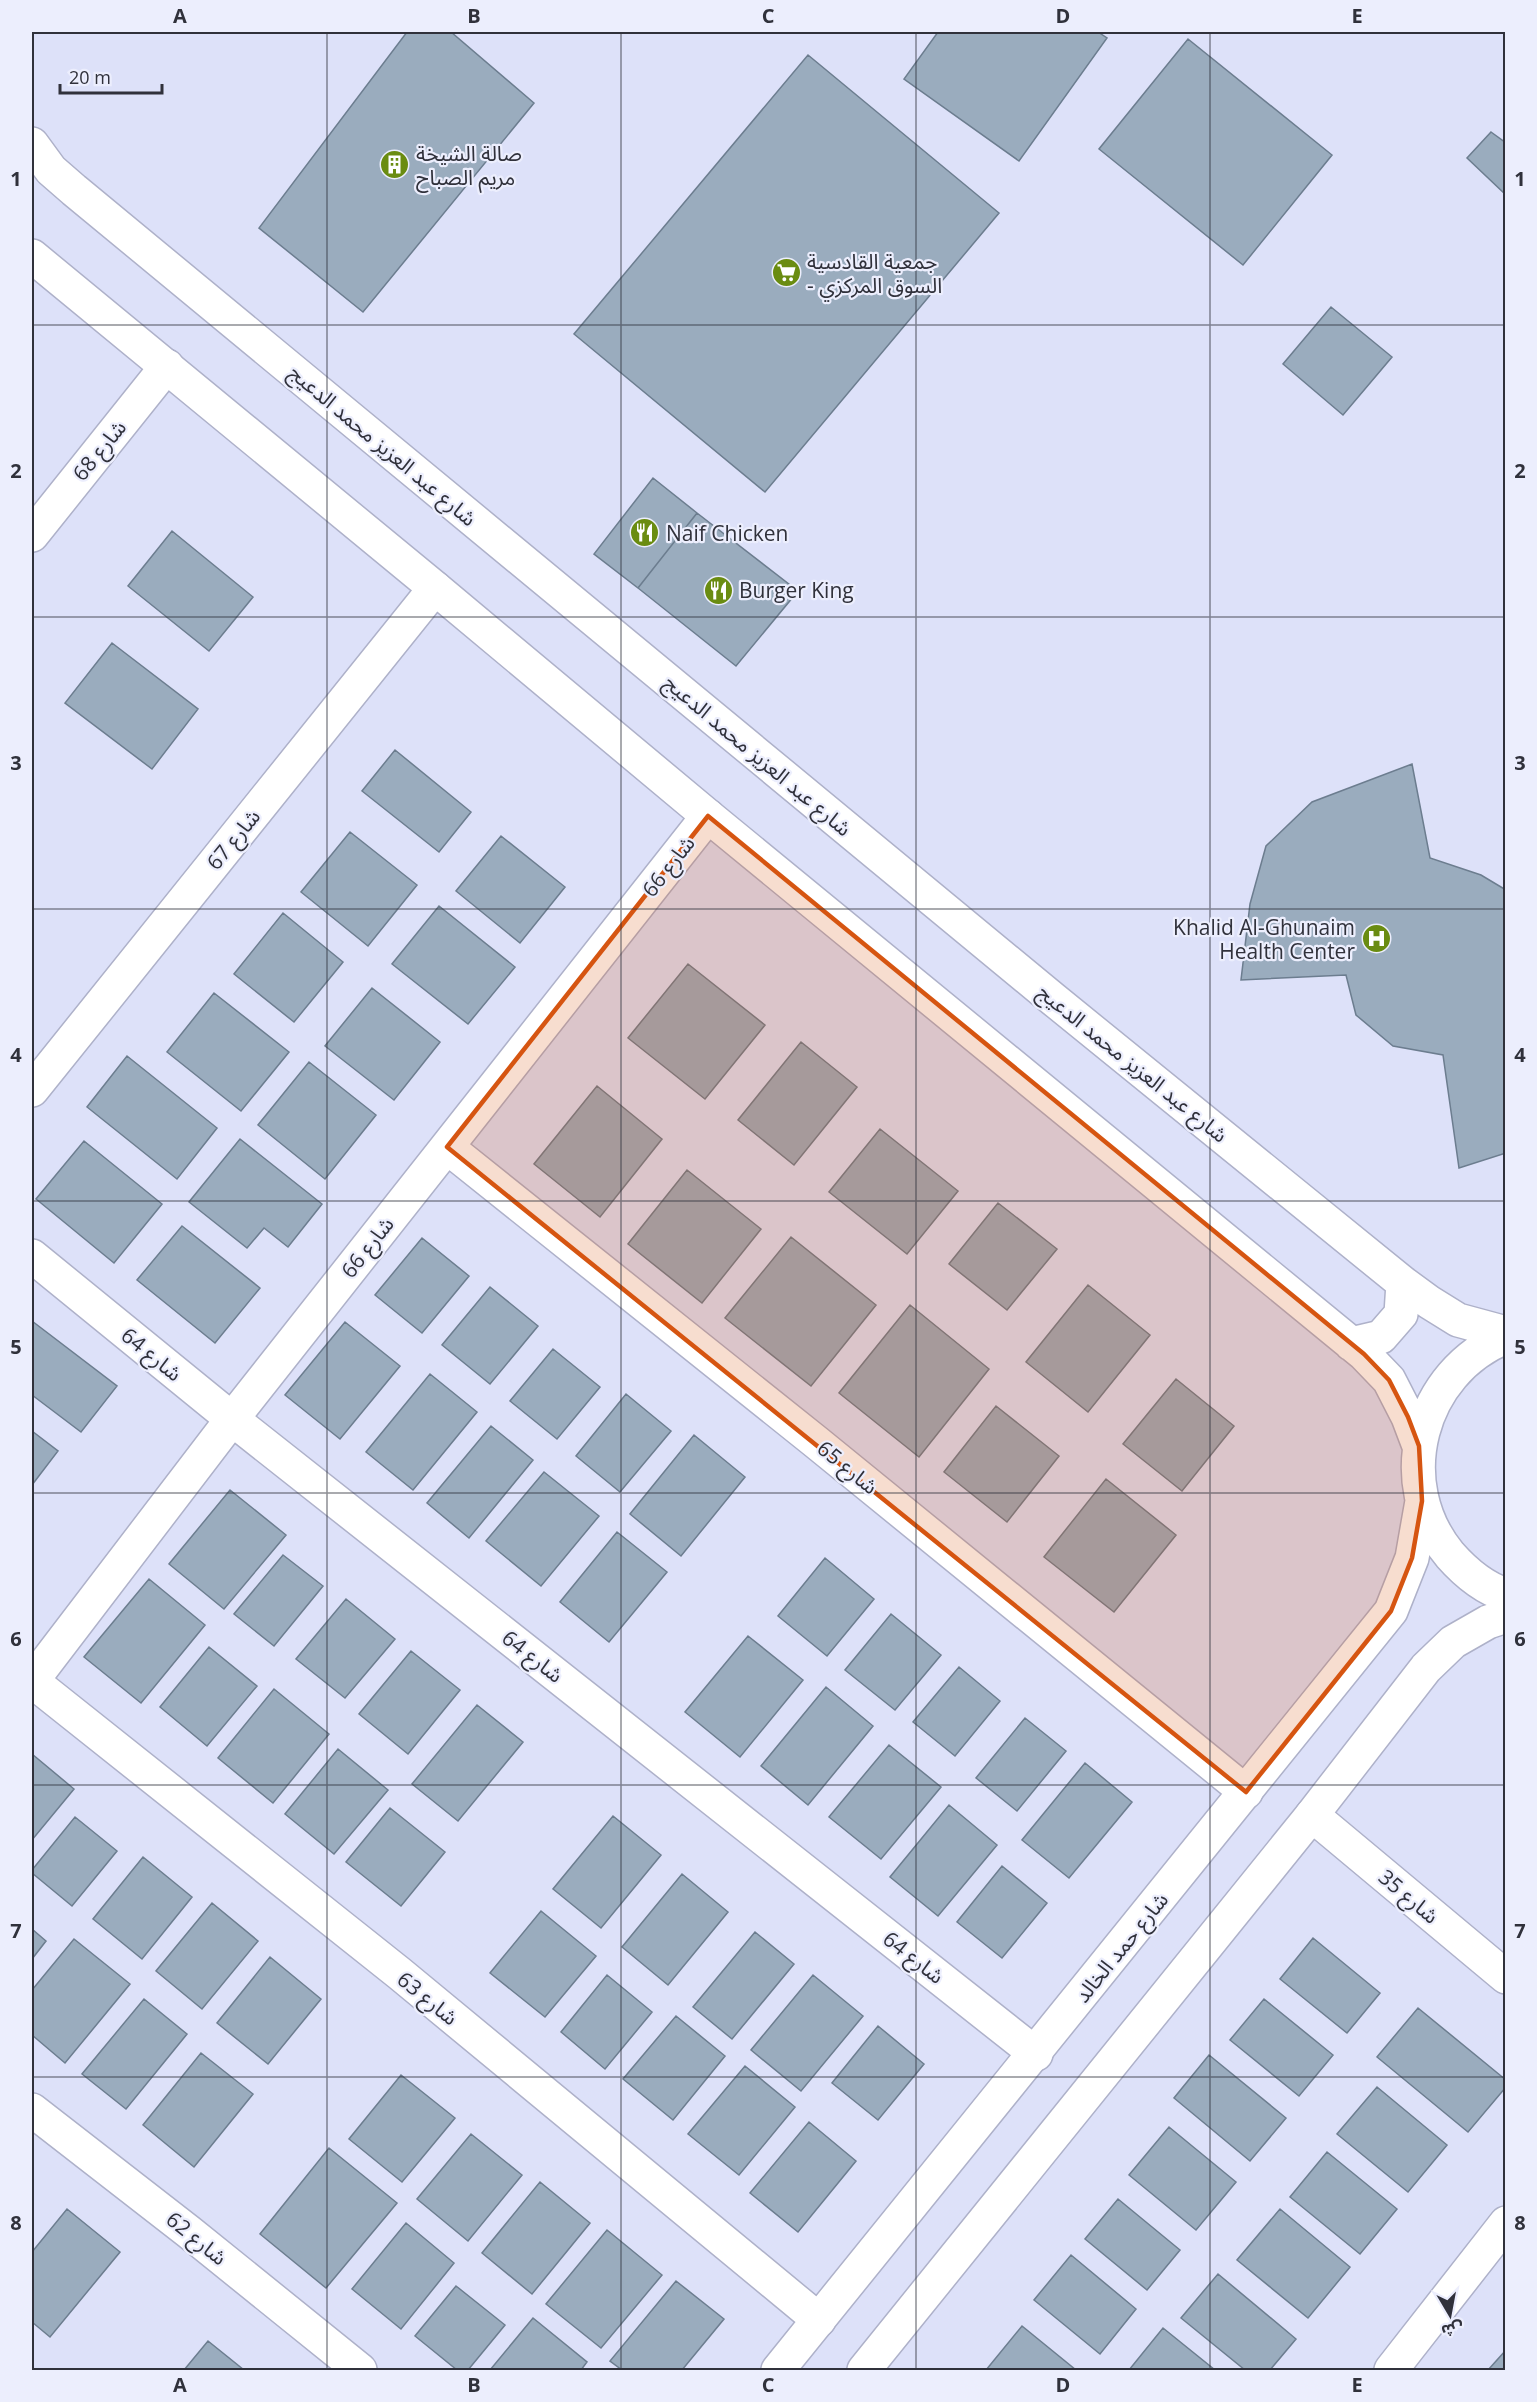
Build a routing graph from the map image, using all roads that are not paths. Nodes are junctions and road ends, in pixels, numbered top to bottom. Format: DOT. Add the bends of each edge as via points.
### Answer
graph roads {
  1 [pos="32,144"];
  2 [pos="32,256"];
  3 [pos="166,366"];
  4 [pos="32,535"];
  5 [pos="435,588"];
  6 [pos="708,816"];
  7 [pos="32,1090"];
  8 [pos="447,1147"];
  9 [pos="32,1256"];
  10 [pos="1403,1282"];
  11 [pos="1506,1335"];
  12 [pos="1351,1344"];
  13 [pos="232,1419"];
  14 [pos="1419,1446"];
  15 [pos="1422,1501"];
  16 [pos="1506,1595"];
  17 [pos="1506,1616"];
  18 [pos="32,1681"];
  19 [pos="1245,1792"];
  20 [pos="1312,1815"];
  21 [pos="1506,1977"];
  22 [pos="1036,2054"];
  23 [pos="32,2110"];
  24 [pos="1506,2223"];
  25 [pos="819,2320"];
  26 [pos="360,2370"];
  27 [pos="778,2370"];
  28 [pos="864,2370"];
  29 [pos="1391,2370"];
  1 -- 10 [label="street, شارع عبد العزيز محمد الدعيج" via="51,170 136,242 1053,999"];
  2 -- 3 [label="street"];
  3 -- 4 [label="street, شارع 68"];
  3 -- 5 [label="street"];
  5 -- 6 [label="street"];
  5 -- 7 [label="street, شارع 67"];
  6 -- 8 [label="street, شارع 66"];
  6 -- 12 [label="street"];
  8 -- 13 [label="street, شارع 66"];
  8 -- 19 [label="street, شارع 65"];
  9 -- 13 [label="street, شارع 64"];
  10 -- 11 [label="street, شارع عبد العزيز محمد الدعيج" via="1458,1320"];
  10 -- 12 [label="street" via="1401,1314 1381,1337"];
  11 -- 14 [label="street" via="1477,1352 1449,1377 1429,1410"];
  12 -- 14 [label="street" via="1389,1380"];
  13 -- 18 [label="street, شارع 66"];
  13 -- 22 [label="street, شارع 64"];
  14 -- 15 [label="street"];
  15 -- 16 [label="street" via="1430,1524 1458,1565"];
  15 -- 19 [label="street, شارع حمد الخالد" via="1412,1558 1391,1611"];
  17 -- 20 [label="street" via="1453,1642 1426,1668"];
  18 -- 25 [label="street, شارع 63" via="399,1973"];
  19 -- 22 [label="street, شارع حمد الخالد"];
  20 -- 21 [label="street, شارع 35"];
  20 -- 28 [label="street"];
  22 -- 25 [label="street, شارع حمد الخالد"];
  23 -- 26 [label="street, شارع 62"];
  24 -- 29 [label="street"];
  25 -- 27 [label="street, شارع حمد الخالد"];
}
